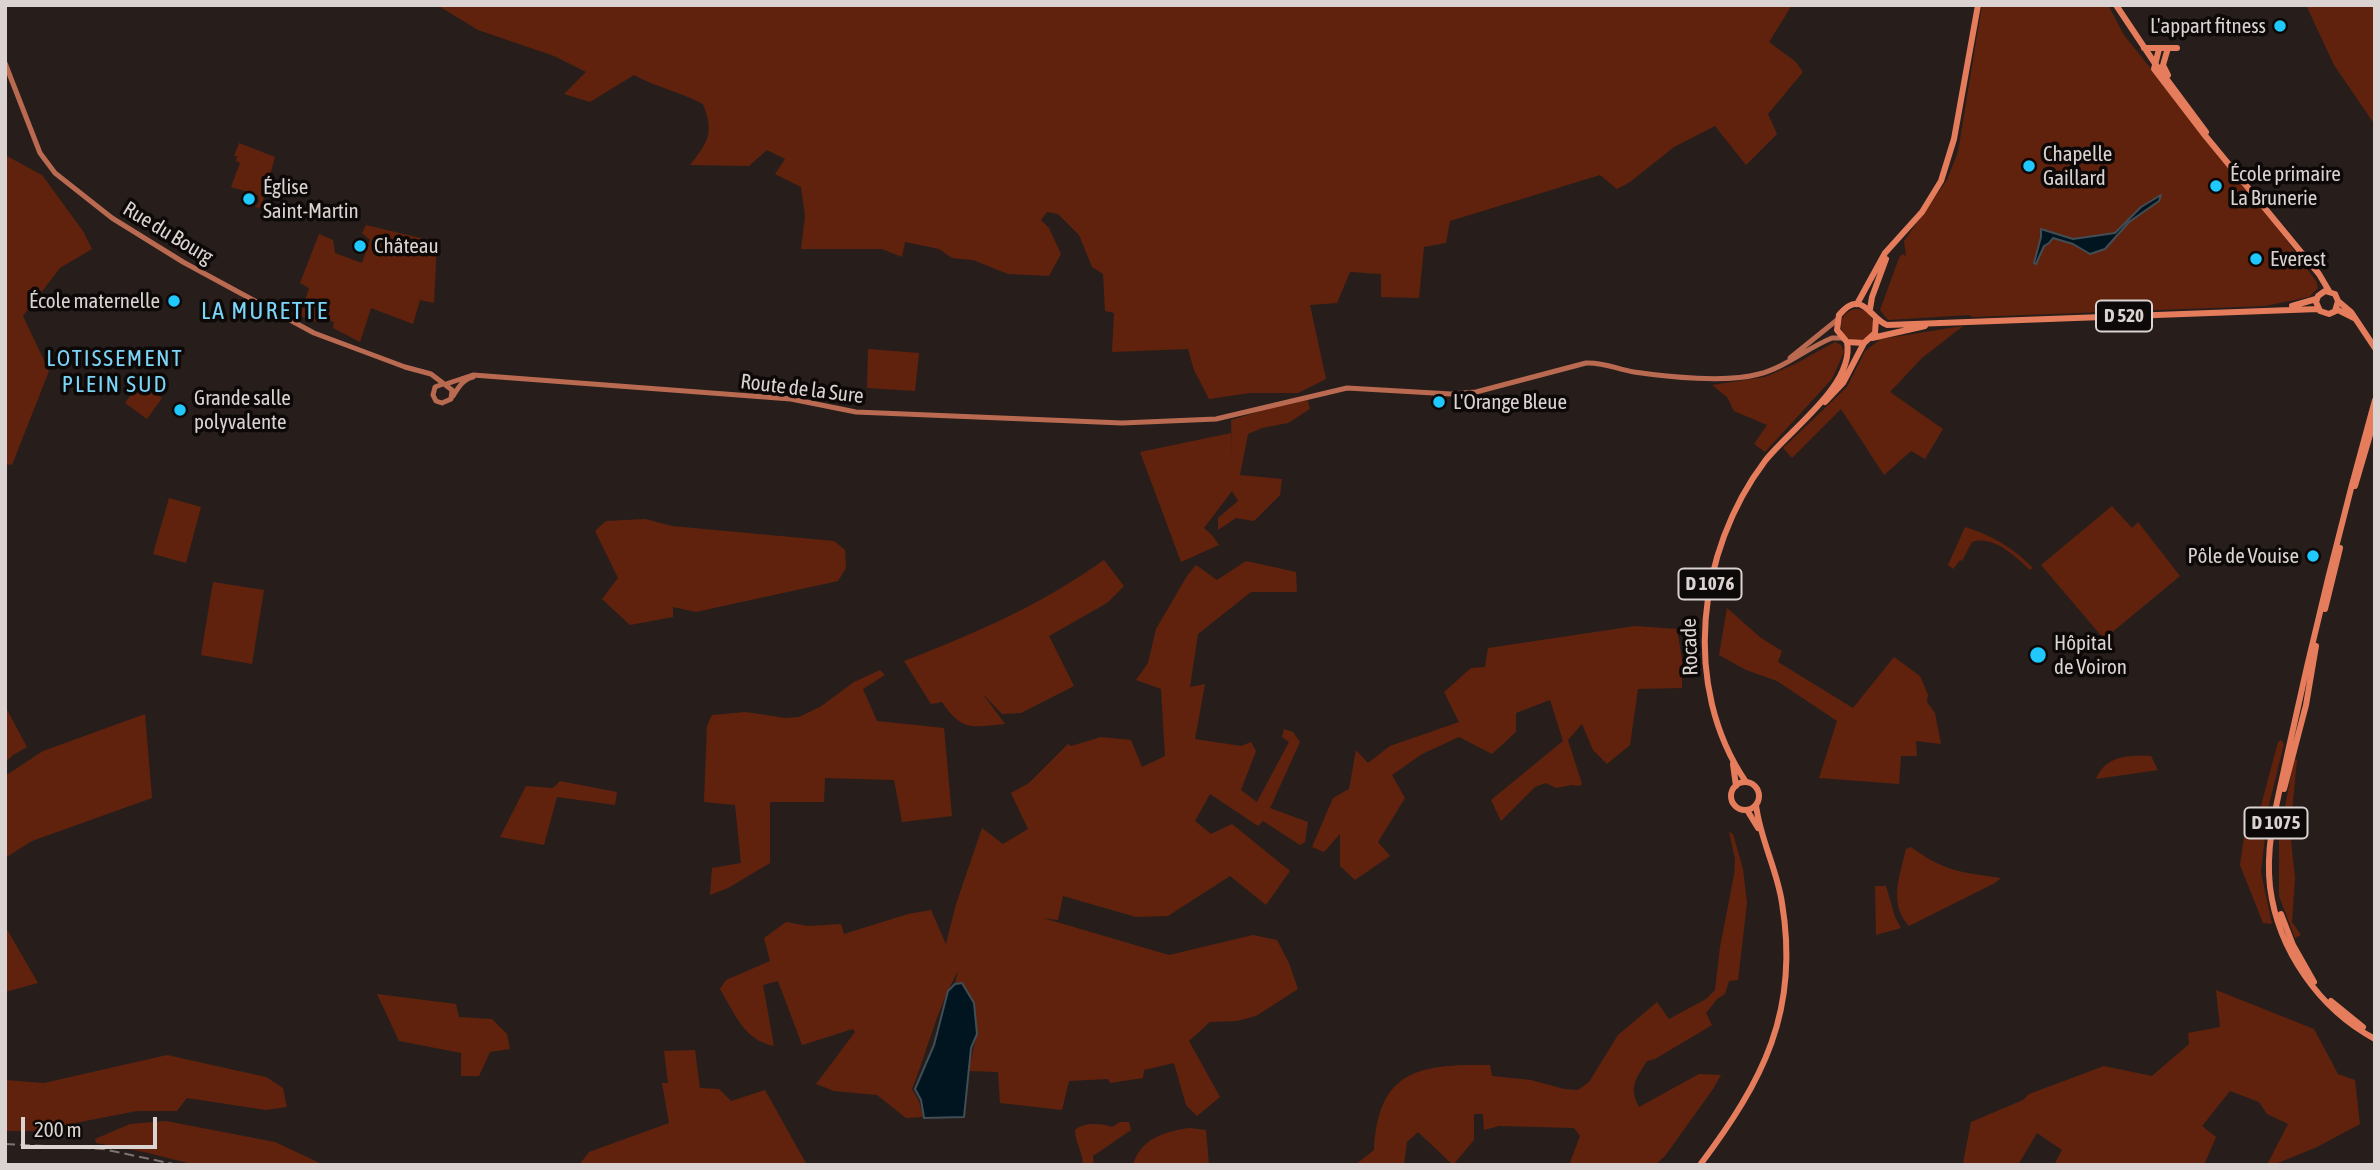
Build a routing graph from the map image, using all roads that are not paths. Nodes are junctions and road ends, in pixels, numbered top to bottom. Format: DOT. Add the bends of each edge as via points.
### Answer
graph roads {
  1 [pos="1978,5"];
  2 [pos="2116,5"];
  3 [pos="2144,48"];
  4 [pos="2168,48"];
  5 [pos="2177,48"];
  6 [pos="2159,49"];
  7 [pos="5,64"];
  8 [pos="2154,66"];
  9 [pos="2188,106"];
  10 [pos="2212,143"];
  11 [pos="1894,245"];
  12 [pos="2319,274"];
  13 [pos="2329,291"];
  14 [pos="2318,296"];
  15 [pos="2338,301"];
  16 [pos="1857,304"];
  17 [pos="1870,309"];
  18 [pos="2283,309"];
  19 [pos="2318,309"];
  20 [pos="2335,311"];
  21 [pos="1876,318"];
  22 [pos="2354,318"];
  23 [pos="1837,320"];
  24 [pos="1951,322"];
  25 [pos="1872,338"];
  26 [pos="1844,340"];
  27 [pos="1864,343"];
  28 [pos="2375,348"];
  29 [pos="1782,364"];
  30 [pos="422,373"];
  31 [pos="479,376"];
  32 [pos="445,384"];
  33 [pos="434,389"];
  34 [pos="453,396"];
  35 [pos="2375,400"];
  36 [pos="2375,418"];
  37 [pos="1797,426"];
  38 [pos="2298,703"];
  39 [pos="2306,705"];
  40 [pos="1733,762"];
  41 [pos="1746,782"];
  42 [pos="1736,786"];
  43 [pos="1756,805"];
  44 [pos="1746,810"];
  45 [pos="1762,836"];
  46 [pos="2375,1037"];
  47 [pos="1700,1165"];
  1 -- 11 [label="main road" via="1946,168 1927,204"];
  2 -- 3 [label="main road"];
  3 -- 6 [label="main road"];
  3 -- 8 [label="main road"];
  4 -- 5 [label="main road"];
  4 -- 6 [label="main road"];
  4 -- 9 [label="main road" via="2164,69"];
  6 -- 8 [label="main road"];
  7 -- 30 [label="main road, Rue du Bourg" via="40,153 72,187 136,234 251,300 314,333"];
  8 -- 9 [label="main road"];
  8 -- 10 [label="main road"];
  9 -- 10 [label="main road"];
  10 -- 12 [label="main road"];
  11 -- 16 [label="main road"];
  11 -- 17 [label="main road" via="1877,280"];
  12 -- 13 [label="main road"];
  12 -- 14 [label="main road"];
  13 -- 14 [label="main road"];
  13 -- 15 [label="main road"];
  14 -- 18 [label="main road, D 520"];
  14 -- 19 [label="main road"];
  15 -- 20 [label="main road"];
  15 -- 22 [label="main road"];
  16 -- 17 [label="main road"];
  16 -- 23 [label="main road" via="1844,309"];
  17 -- 21 [label="main road"];
  18 -- 19 [label="main road, D 520"];
  18 -- 24 [label="main road, D 520"];
  19 -- 20 [label="main road" via="2326,314"];
  20 -- 22 [label="main road"];
  21 -- 24 [label="main road, D 520" via="1887,325"];
  21 -- 25 [label="main road"];
  22 -- 28 [label="main road"];
  23 -- 26 [label="main road"];
  23 -- 29 [label="main road"];
  24 -- 25 [label="main road, D 520"];
  25 -- 27 [label="main road"];
  26 -- 27 [label="main road"];
  26 -- 29 [label="main road" via="1828,339"];
  26 -- 37 [label="main road, Rocade / D 1076" via="1848,355 1838,378"];
  27 -- 37 [label="main road, Rocade / D 1076" via="1839,389"];
  29 -- 31 [label="main road, Route de la Sure" via="1760,374 1722,378 1634,372 1586,363 1476,392 1347,388 1216,419 1122,423 856,412 791,399"];
  30 -- 32 [label="main road, Rue du Bourg"];
  30 -- 33 [label="main road"];
  31 -- 32 [label="main road, Route de la Sure"];
  31 -- 34 [label="main road" via="468,378"];
  32 -- 33 [label="main road"];
  32 -- 34 [label="main road"];
  33 -- 34 [label="main road" via="439,403"];
  35 -- 38 [label="main road, D 1075"];
  36 -- 39 [label="main road, D 1075" via="2318,635"];
  37 -- 40 [label="main road, Rocade / D 1076" via="1766,460 1742,497 1721,544 1710,585 1705,634 1709,685"];
  38 -- 39 [label="main road"];
  38 -- 46 [label="main road, D 1075" via="2270,838 2273,901 2290,952 2304,976 2337,1013"];
  39 -- 46 [label="main road, D 1075" via="2275,828 2277,900 2292,945 2317,986"];
  40 -- 41 [label="main road, Rocade / D 1076"];
  40 -- 42 [label="main road, Rocade / D 1076"];
  41 -- 42 [label="main road"];
  41 -- 43 [label="main road" via="1758,789"];
  42 -- 44 [label="main road" via="1733,801"];
  43 -- 44 [label="main road"];
  43 -- 45 [label="main road"];
  44 -- 45 [label="main road"];
  45 -- 47 [label="main road" via="1779,885 1785,923 1787,959 1780,1014 1757,1081"];
}
